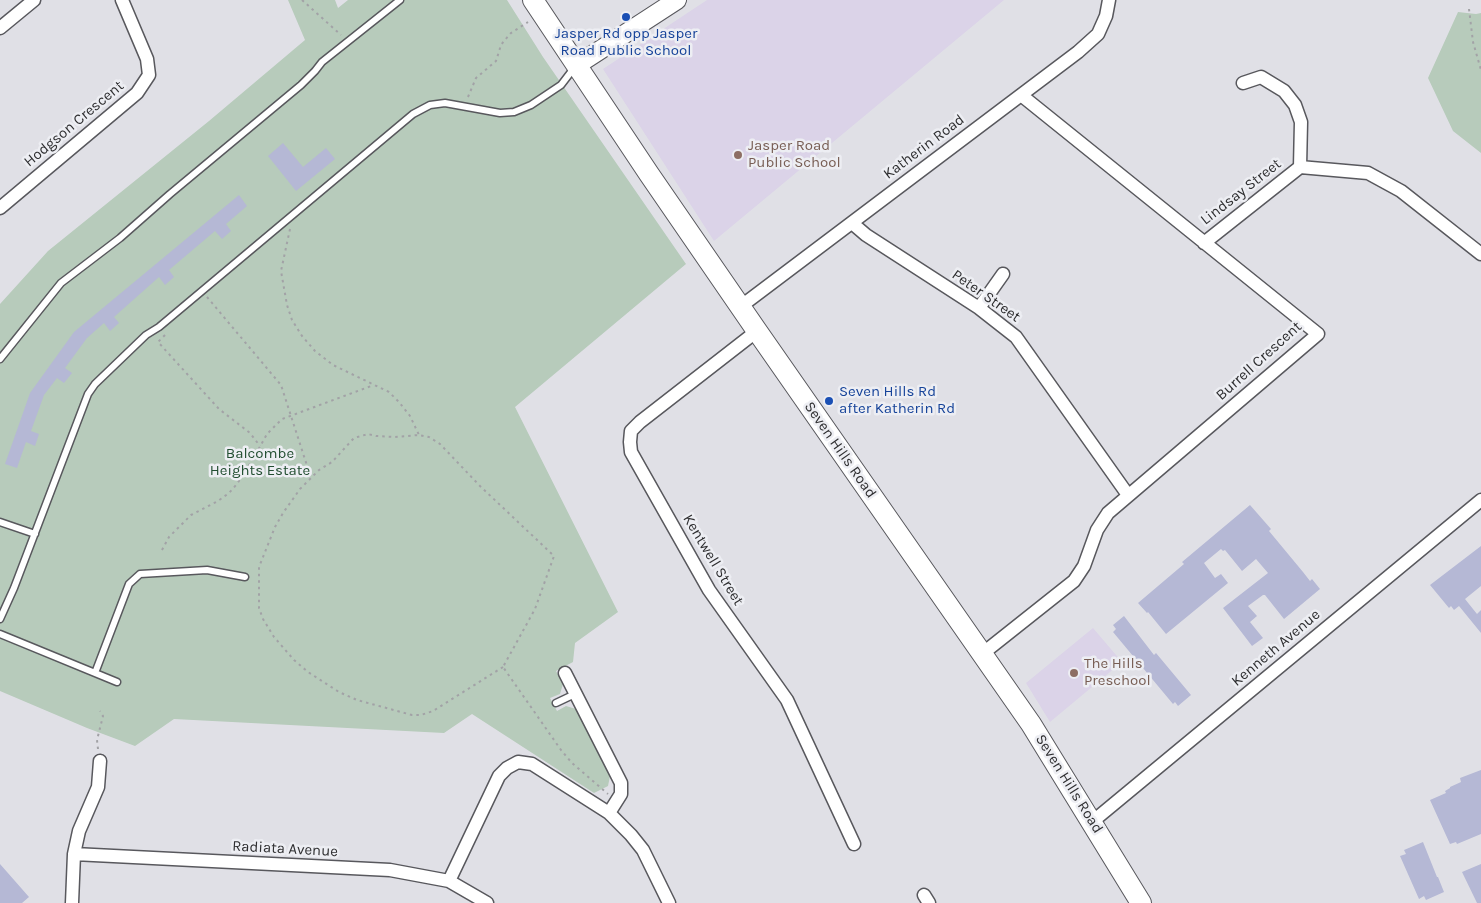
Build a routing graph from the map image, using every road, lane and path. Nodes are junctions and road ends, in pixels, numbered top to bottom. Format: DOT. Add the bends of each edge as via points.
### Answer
graph roads {
  1 [pos="34,0"];
  2 [pos="122,0"];
  3 [pos="302,0"];
  4 [pos="400,0"];
  5 [pos="533,0"];
  6 [pos="677,0"];
  7 [pos="1109,0"];
  8 [pos="1469,9"];
  9 [pos="528,22"];
  10 [pos="0,28"];
  11 [pos="348,40"];
  12 [pos="577,65"];
  13 [pos="1481,70"];
  14 [pos="1243,83"];
  15 [pos="1021,95"];
  16 [pos="465,106"];
  17 [pos="1300,167"];
  18 [pos="0,208"];
  19 [pos="293,215"];
  20 [pos="852,223"];
  21 [pos="1204,243"];
  22 [pos="1481,254"];
  23 [pos="1003,274"];
  24 [pos="201,291"];
  25 [pos="740,307"];
  26 [pos="979,308"];
  27 [pos="757,331"];
  28 [pos="165,334"];
  29 [pos="0,359"];
  30 [pos="374,385"];
  31 [pos="291,416"];
  32 [pos="418,435"];
  33 [pos="260,446"];
  34 [pos="310,478"];
  35 [pos="1128,495"];
  36 [pos="1481,500"];
  37 [pos="0,522"];
  38 [pos="34,534"];
  39 [pos="162,550"];
  40 [pos="245,577"];
  41 [pos="0,619"];
  42 [pos="0,634"];
  43 [pos="982,654"];
  44 [pos="503,667"];
  45 [pos="565,672"];
  46 [pos="95,673"];
  47 [pos="117,682"];
  48 [pos="575,694"];
  49 [pos="556,703"];
  50 [pos="100,711"];
  51 [pos="100,761"];
  52 [pos="617,802"];
  53 [pos="609,814"];
  54 [pos="1092,822"];
  55 [pos="854,844"];
  56 [pos="74,854"];
  57 [pos="449,881"];
  58 [pos="72,903"];
  59 [pos="487,903"];
  60 [pos="670,903"];
  61 [pos="1141,903"];
  1 -- 10 [label="street"];
  2 -- 18 [label="street, Hodgson Crescent" via="147,59 149,75 137,93"];
  3 -- 11 [label="path"];
  4 -- 11 [label="lane"];
  5 -- 12 [label="main road, Seven Hills Road"];
  6 -- 12 [label="street"];
  7 -- 15 [label="street, Katherin Road" via="1098,34"];
  8 -- 13 [label="path"];
  9 -- 16 [label="path" via="504,40 494,65 476,78"];
  11 -- 29 [label="lane" via="301,85 120,238 61,283"];
  12 -- 16 [label="lane" via="561,85 524,108 508,113"];
  12 -- 25 [label="main road, Seven Hills Road"];
  14 -- 17 [label="street" via="1262,77 1284,91 1295,105 1301,122"];
  15 -- 20 [label="street, Katherin Road"];
  15 -- 21 [label="street, Burrell Crescent"];
  16 -- 19 [label="lane" via="430,105 413,114"];
  17 -- 21 [label="street, Lindsay Street"];
  17 -- 22 [label="street, Lindsay Street" via="1368,173 1401,191"];
  19 -- 24 [label="lane"];
  19 -- 30 [label="path" via="281,270 292,320 321,356"];
  20 -- 25 [label="street, Katherin Road"];
  20 -- 26 [label="street, Peter Street"];
  21 -- 35 [label="street, Burrell Crescent" via="1318,334"];
  23 -- 26 [label="street"];
  24 -- 31 [label="path" via="281,385"];
  24 -- 38 [label="lane" via="146,335 88,394"];
  25 -- 27 [label="main road, Seven Hills Road"];
  26 -- 35 [label="street, Peter Street" via="1021,342"];
  27 -- 43 [label="main road, Seven Hills Road"];
  27 -- 55 [label="street, Kentwell Street" via="640,422 632,431 631,452 710,590 787,700"];
  28 -- 33 [label="path" via="158,342 219,409 250,433"];
  30 -- 31 [label="path"];
  30 -- 32 [label="path" via="389,392 399,402 410,416"];
  31 -- 33 [label="path" via="272,427"];
  31 -- 34 [label="path"];
  32 -- 34 [label="path" via="361,435"];
  32 -- 44 [label="path" via="440,444 554,556 534,609"];
  33 -- 39 [label="path" via="229,493 191,515 169,537"];
  34 -- 44 [label="path" via="283,513 258,567 259,608 263,619 294,660 339,692 412,715 433,712"];
  35 -- 43 [label="street, Burrell Crescent" via="1103,518 1074,581"];
  36 -- 54 [label="street, Kenneth Avenue"];
  37 -- 38 [label="lane"];
  38 -- 41 [label="lane"];
  40 -- 46 [label="lane" via="207,570 140,574 129,584"];
  42 -- 46 [label="lane"];
  43 -- 54 [label="main road, Seven Hills Road" via="1031,724"];
  44 -- 52 [label="path" via="566,757"];
  45 -- 48 [label="street"];
  46 -- 47 [label="lane"];
  48 -- 49 [label="lane"];
  48 -- 52 [label="street" via="618,775 621,794"];
  50 -- 51 [label="path" via="103,716 97,740"];
  51 -- 56 [label="street" via="98,787 79,831"];
  52 -- 53 [label="street"];
  53 -- 57 [label="street" via="532,764 518,762 499,776"];
  53 -- 60 [label="street" via="643,850"];
  54 -- 61 [label="main road, Seven Hills Road"];
  56 -- 57 [label="street, Radiata Avenue" via="390,870"];
  56 -- 58 [label="street"];
  57 -- 59 [label="street, Radiata Avenue"];
}
